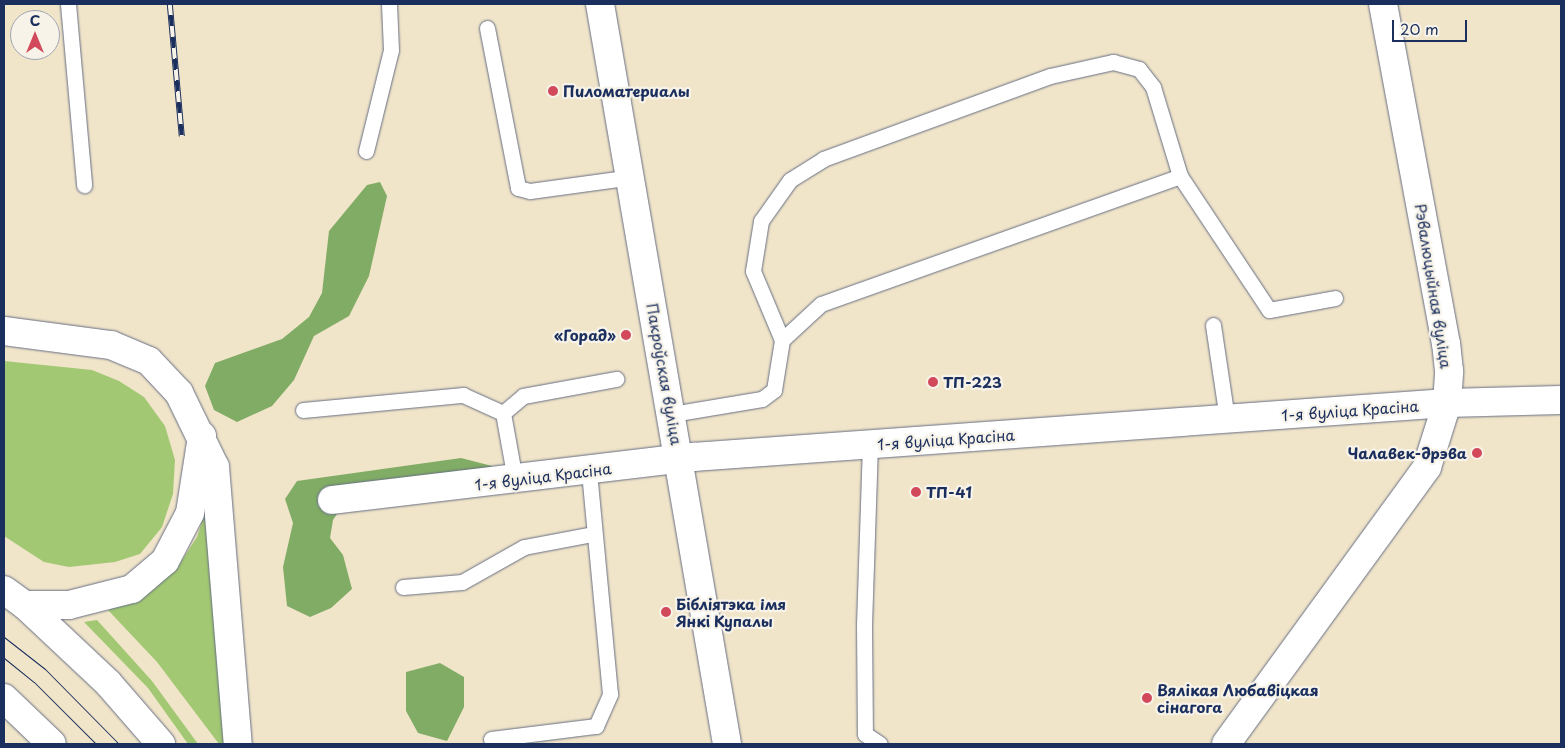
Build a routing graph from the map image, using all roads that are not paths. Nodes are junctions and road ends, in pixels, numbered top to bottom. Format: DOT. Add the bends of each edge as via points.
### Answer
graph roads {
  1 [pos="68,4"];
  2 [pos="389,4"];
  3 [pos="600,4"];
  4 [pos="1383,4"];
  5 [pos="487,28"];
  6 [pos="366,151"];
  7 [pos="1180,176"];
  8 [pos="632,177"];
  9 [pos="84,184"];
  10 [pos="1335,298"];
  11 [pos="1213,325"];
  12 [pos="4,331"];
  13 [pos="782,340"];
  14 [pos="616,379"];
  15 [pos="1561,400"];
  16 [pos="1447,404"];
  17 [pos="303,410"];
  18 [pos="503,413"];
  19 [pos="672,414"];
  20 [pos="1227,419"];
  21 [pos="202,436"];
  22 [pos="870,444"];
  23 [pos="680,459"];
  24 [pos="589,470"];
  25 [pos="515,480"];
  26 [pos="332,500"];
  27 [pos="593,534"];
  28 [pos="403,586"];
  29 [pos="14,598"];
  30 [pos="4,698"];
  31 [pos="491,739"];
  32 [pos="52,744"];
  33 [pos="161,744"];
  34 [pos="238,744"];
  35 [pos="727,744"];
  36 [pos="880,744"];
  37 [pos="1226,744"];
  1 -- 9 [label="lane"];
  2 -- 6 [label="lane" via="391,50"];
  3 -- 8 [label="street, Пакроўская вуліца"];
  4 -- 16 [label="street, Рэвалюцыйная вуліца" via="1446,344 1449,371"];
  5 -- 8 [label="lane" via="518,188 530,191"];
  7 -- 10 [label="lane" via="1269,310"];
  7 -- 13 [label="lane" via="820,304"];
  7 -- 13 [label="lane" via="1153,87 1139,69 1113,62 1050,76 823,159 790,180 761,221 753,272"];
  8 -- 19 [label="street, Пакроўская вуліца"];
  11 -- 20 [label="lane"];
  12 -- 21 [label="street" via="111,345 149,361 179,394"];
  13 -- 19 [label="lane" via="774,390 762,399"];
  14 -- 18 [label="lane" via="522,396"];
  15 -- 16 [label="street, 1-я вуліца Красіна"];
  16 -- 20 [label="street, 1-я вуліца Красіна"];
  16 -- 37 [label="street, Рэвалюцыйная вуліца" via="1427,467"];
  17 -- 18 [label="lane" via="463,395"];
  18 -- 25 [label="lane"];
  19 -- 23 [label="street, Пакроўская вуліца"];
  20 -- 22 [label="street, 1-я вуліца Красіна"];
  21 -- 29 [label="street" via="190,513 166,561 132,589 69,605"];
  21 -- 34 [label="street" via="215,467"];
  22 -- 23 [label="street, 1-я вуліца Красіна"];
  22 -- 36 [label="lane" via="864,625 865,734"];
  23 -- 24 [label="street, 1-я вуліца Красіна"];
  23 -- 35 [label="street, Пакроўская вуліца"];
  24 -- 25 [label="street, 1-я вуліца Красіна"];
  24 -- 27 [label="lane"];
  25 -- 26 [label="street, 1-я вуліца Красіна"];
  27 -- 28 [label="lane" via="524,547 462,582"];
  27 -- 31 [label="lane" via="610,694 596,726"];
  29 -- 33 [label="street" via="108,684"];
  30 -- 32 [label="street"];
}
